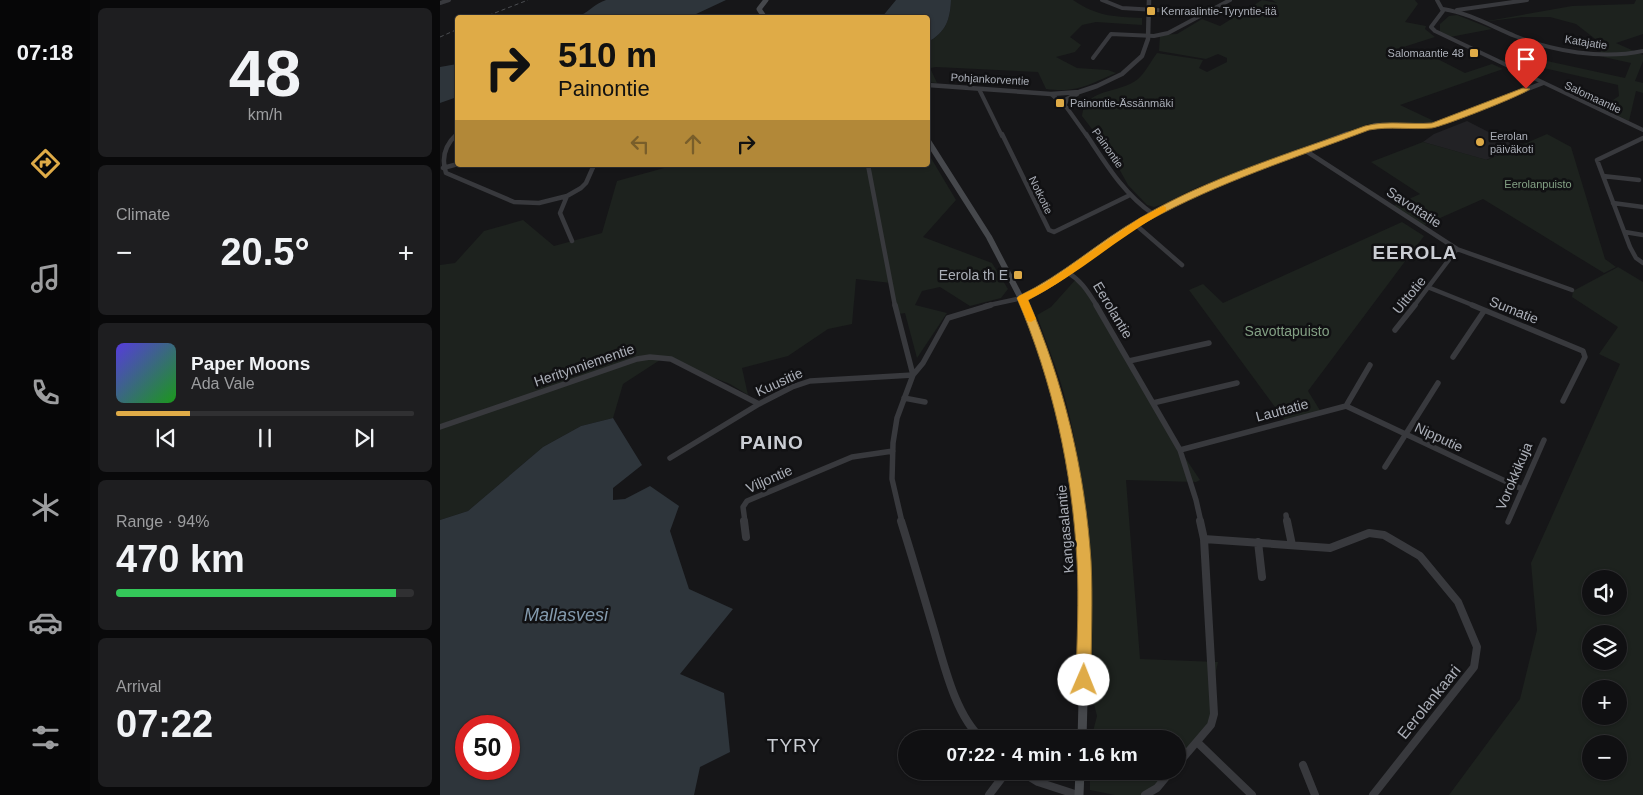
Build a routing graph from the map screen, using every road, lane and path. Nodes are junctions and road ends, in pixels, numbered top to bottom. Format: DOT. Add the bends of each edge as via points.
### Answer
graph roads {
  1 [pos="449,0"];
  2 [pos="766,0"];
  3 [pos="1102,0"];
  4 [pos="1149,0"];
  5 [pos="1230,0"];
  6 [pos="1437,0"];
  7 [pos="1503,0"];
  8 [pos="1527,0"];
  9 [pos="1510,2"];
  10 [pos="440,3"];
  11 [pos="1149,9"];
  12 [pos="1443,9"];
  13 [pos="1455,11"];
  14 [pos="1207,13"];
  15 [pos="763,15"];
  16 [pos="1148,36"];
  17 [pos="1643,50"];
  18 [pos="1093,58"];
  19 [pos="1543,83"];
  20 [pos="930,85"];
  21 [pos="979,89"];
  22 [pos="1079,92"];
  23 [pos="1051,94"];
  24 [pos="1064,106"];
  25 [pos="1643,130"];
  26 [pos="455,137"];
  27 [pos="1643,138"];
  28 [pos="930,144"];
  29 [pos="1306,151"];
  30 [pos="455,165"];
  31 [pos="593,167"];
  32 [pos="868,167"];
  33 [pos="444,168"];
  34 [pos="1603,176"];
  35 [pos="1639,180"];
  36 [pos="567,196"];
  37 [pos="1128,196"];
  38 [pos="1613,203"];
  39 [pos="1643,207"];
  40 [pos="1153,214"];
  41 [pos="1136,225"];
  42 [pos="1625,232"];
  43 [pos="1643,234"];
  44 [pos="572,241"];
  45 [pos="1457,249"];
  46 [pos="1643,263"];
  47 [pos="1182,265"];
  48 [pos="1067,272"];
  49 [pos="1430,288"];
  50 [pos="1572,290"];
  51 [pos="1022,298"];
  52 [pos="1484,311"];
  53 [pos="1395,330"];
  54 [pos="1209,343"];
  55 [pos="1453,357"];
  56 [pos="1129,361"];
  57 [pos="1370,365"];
  58 [pos="913,375"];
  59 [pos="1237,383"];
  60 [pos="1438,383"];
  61 [pos="904,398"];
  62 [pos="925,402"];
  63 [pos="1563,402"];
  64 [pos="1153,403"];
  65 [pos="759,404"];
  66 [pos="1346,406"];
  67 [pos="440,427"];
  68 [pos="1406,435"];
  69 [pos="1544,440"];
  70 [pos="1180,450"];
  71 [pos="893,451"];
  72 [pos="670,458"];
  73 [pos="1385,467"];
  74 [pos="1522,489"];
  75 [pos="1286,514"];
  76 [pos="1508,522"];
  77 [pos="746,537"];
  78 [pos="1204,539"];
  79 [pos="1258,542"];
  80 [pos="1292,545"];
  81 [pos="1262,577"];
  82 [pos="972,730"];
  83 [pos="1082,730"];
  84 [pos="1197,742"];
  85 [pos="1186,755"];
  86 [pos="1303,765"];
  87 [pos="1000,780"];
  88 [pos="1035,780"];
  89 [pos="1080,780"];
  90 [pos="1164,780"];
  91 [pos="1246,793"];
  92 [pos="989,795"];
  93 [pos="1079,795"];
  94 [pos="1145,795"];
  95 [pos="1315,795"];
  96 [pos="1373,795"];
  1 -- 10 [label="street"];
  2 -- 15 [label="main road" via="759,9"];
  3 -- 11 [label="street" via="1122,8"];
  4 -- 11 [label="street"];
  5 -- 14 [label="street"];
  6 -- 12 [label="street"];
  7 -- 9 [label="street"];
  8 -- 9 [label="street"];
  9 -- 13 [label="street"];
  11 -- 14 [label="street"];
  11 -- 16 [label="street"];
  12 -- 13 [label="street, Katajatie"];
  12 -- 19 [label="street, Salomaantie" via="1431,27 1435,31"];
  13 -- 17 [label="street, Katajatie" via="1518,37 1545,44 1622,56"];
  14 -- 16 [label="street" via="1168,33"];
  16 -- 18 [label="street" via="1111,34"];
  16 -- 22 [label="street" via="1142,56 1133,65 1109,81"];
  19 -- 25 [label="street, Salomaantie"];
  19 -- 29 [label="street" via="1434,125 1376,125"];
  20 -- 21 [label="street, Pohjankorventie"];
  21 -- 23 [label="street, Pohjankorventie"];
  21 -- 37 [label="street, Notkotie" via="1049,230 1054,232"];
  22 -- 23 [label="street"];
  22 -- 24 [label="street" via="1067,99"];
  23 -- 24 [label="street, Painontie"];
  24 -- 37 [label="street, Painontie"];
  26 -- 33 [label="street" via="446,146 442,160"];
  27 -- 34 [label="street" via="1597,160"];
  28 -- 51 [label="main road, Kangasalantie" via="1006,266"];
  29 -- 40 [label="street" via="1202,190"];
  29 -- 45 [label="street, Savottatie"];
  30 -- 33 [label="street"];
  31 -- 36 [label="street" via="586,183"];
  32 -- 58 [label="street" via="896,311"];
  33 -- 36 [label="street" via="447,174 514,202 525,204"];
  34 -- 35 [label="street"];
  34 -- 38 [label="street"];
  36 -- 44 [label="street" via="560,212"];
  37 -- 40 [label="street, Painontie"];
  38 -- 39 [label="street"];
  38 -- 42 [label="street"];
  40 -- 41 [label="street"];
  41 -- 47 [label="street"];
  41 -- 48 [label="street"];
  42 -- 43 [label="street"];
  42 -- 46 [label="street" via="1633,254"];
  45 -- 49 [label="street, Uittotie"];
  45 -- 50 [label="street, Savottatie"];
  48 -- 51 [label="street" via="1036,293"];
  48 -- 56 [label="street, Eerolantie" via="1086,288"];
  49 -- 52 [label="street, Sumatie"];
  49 -- 53 [label="street, Uittotie"];
  51 -- 58 [label="street" via="948,318"];
  51 -- 83 [label="main road, Kangasalantie" via="1041,341 1055,385 1078,496 1084,562"];
  52 -- 55 [label="street"];
  52 -- 63 [label="street, Sumatie" via="1583,351 1585,357"];
  54 -- 56 [label="street"];
  56 -- 64 [label="street, Eerolantie"];
  57 -- 66 [label="street"];
  58 -- 61 [label="street"];
  58 -- 65 [label="street, Kuusitie" via="810,381"];
  59 -- 64 [label="street"];
  60 -- 68 [label="street"];
  61 -- 62 [label="street"];
  61 -- 71 [label="street" via="897,418"];
  64 -- 70 [label="street, Eerolantie"];
  65 -- 67 [label="street, Heritynniementie" via="671,359 650,357"];
  65 -- 72 [label="street, Kuusitie"];
  66 -- 68 [label="street, Nipputie"];
  66 -- 70 [label="street, Lauttatie"];
  68 -- 73 [label="street"];
  68 -- 74 [label="street, Nipputie"];
  69 -- 74 [label="street, Vorokkikuja"];
  70 -- 78 [label="street, Eerolantie"];
  71 -- 77 [label="street, Viljontie" via="852,457 747,501 743,507"];
  71 -- 82 [label="street" via="892,479 896,499 948,676"];
  74 -- 76 [label="street, Vorokkikuja"];
  75 -- 80 [label="street"];
  78 -- 79 [label="street, Eerolankaari"];
  78 -- 84 [label="street, Eerolantie" via="1214,714"];
  79 -- 80 [label="street, Eerolankaari"];
  79 -- 81 [label="street"];
  80 -- 96 [label="street, Eerolankaari" via="1330,548 1369,533 1384,535 1402,544 1420,556 1458,602 1477,647 1474,667"];
  84 -- 85 [label="street, Eerolantie"];
  84 -- 91 [label="street"];
  86 -- 95 [label="street"];
  87 -- 92 [label="street"];
  88 -- 93 [label="street"];
  89 -- 93 [label="main road"];
  90 -- 94 [label="street"];
}
